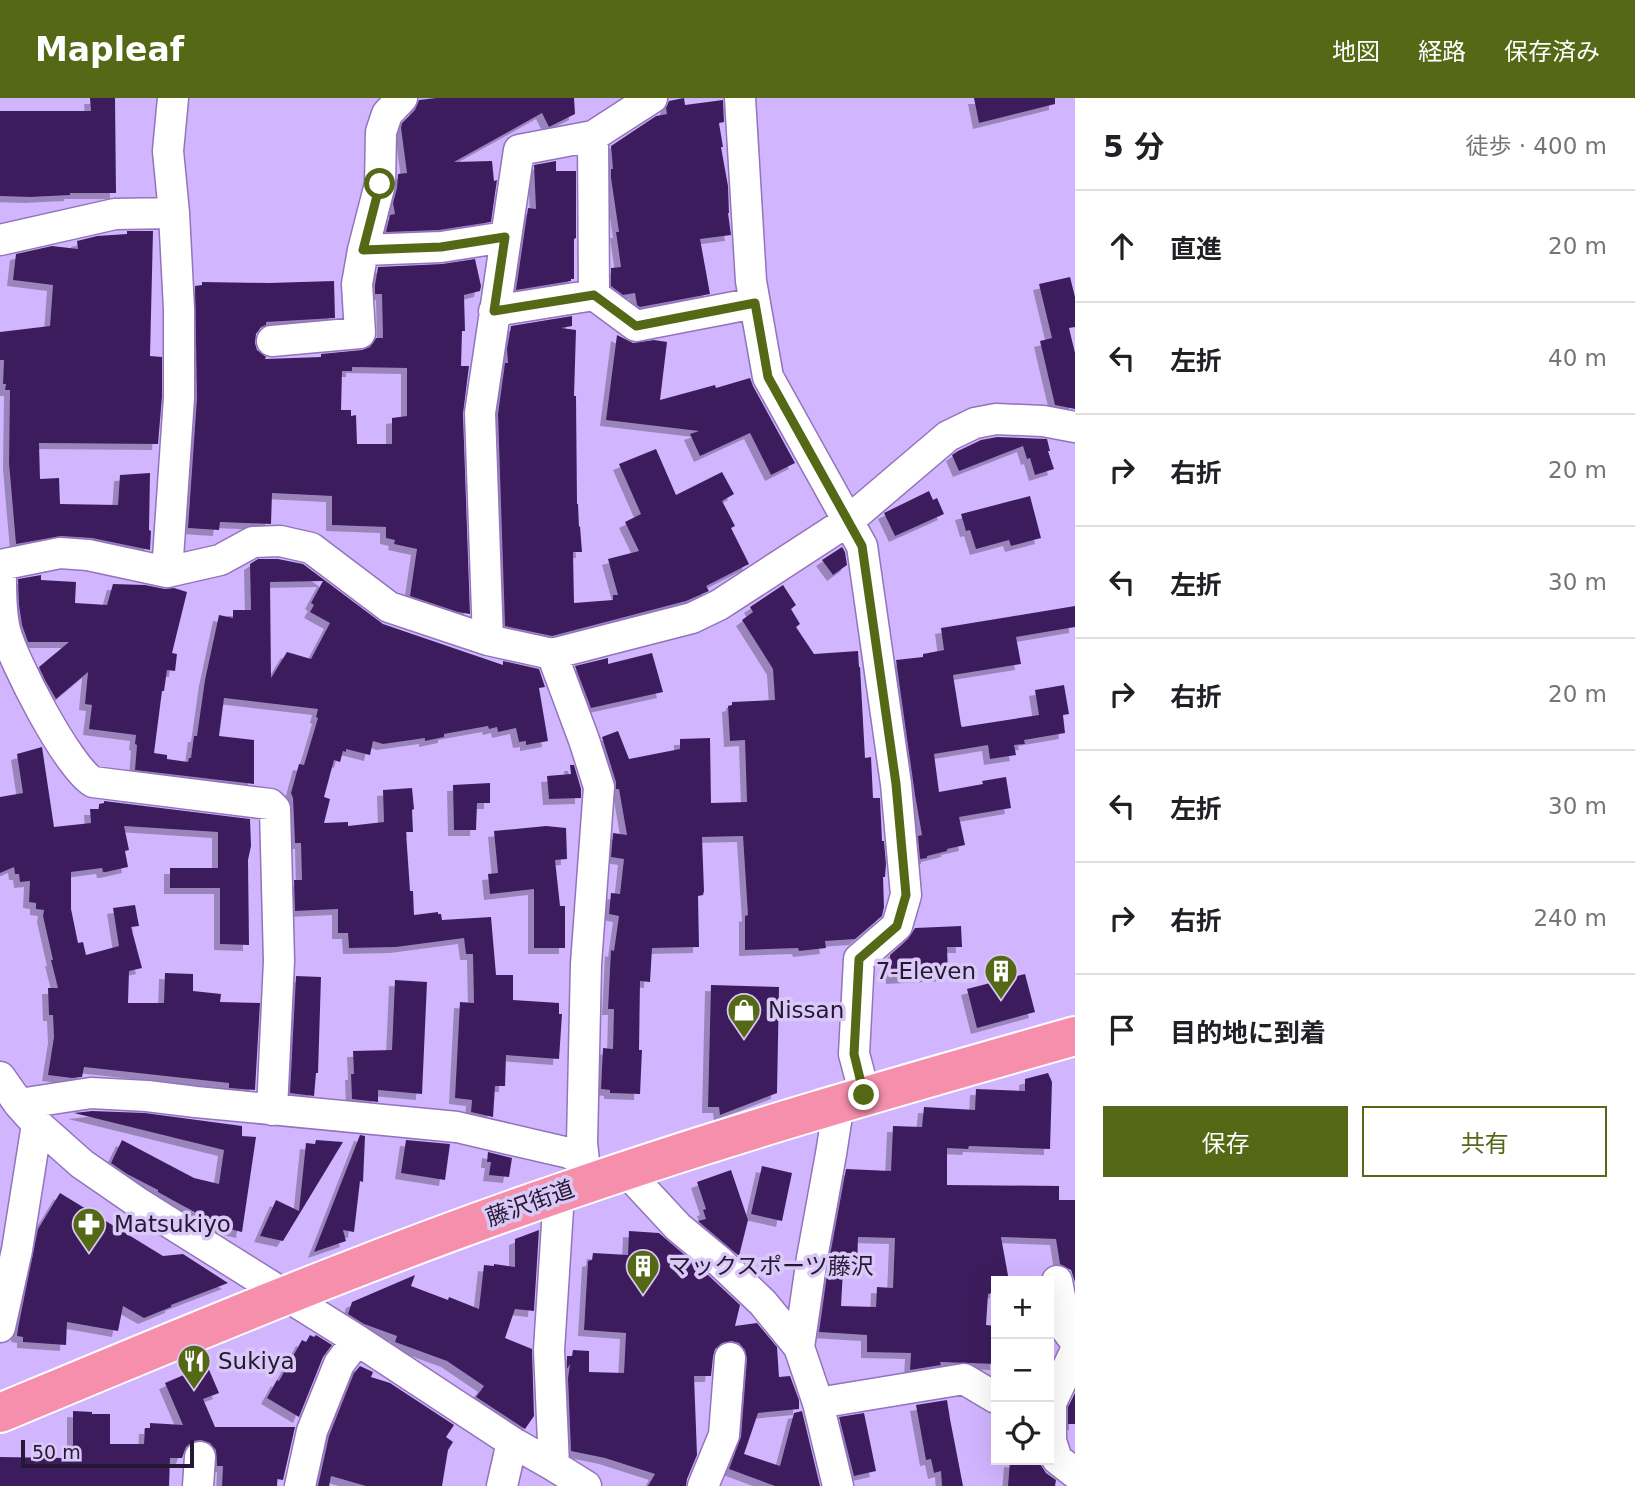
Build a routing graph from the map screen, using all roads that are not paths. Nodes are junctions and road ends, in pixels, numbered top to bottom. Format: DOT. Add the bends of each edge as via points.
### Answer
graph roads {
  1 [pos="173,98"];
  2 [pos="402,98"];
  3 [pos="652,98"];
  4 [pos="740,98"];
  5 [pos="593,136"];
  6 [pos="174,213"];
  7 [pos="505,237"];
  8 [pos="0,240"];
  9 [pos="363,250"];
  10 [pos="594,295"];
  11 [pos="755,303"];
  12 [pos="494,311"];
  13 [pos="272,341"];
  14 [pos="1075,427"];
  15 [pos="848,521"];
  16 [pos="1,565"];
  17 [pos="167,572"];
  18 [pos="488,640"];
  19 [pos="552,654"];
  20 [pos="1075,1036"];
  21 [pos="0,1077"];
  22 [pos="852,1099"];
  23 [pos="272,1110"];
  24 [pos="28,1114"];
  25 [pos="590,1177"];
  26 [pos="1057,1281"];
  27 [pos="284,1296"];
  28 [pos="0,1327"];
  29 [pos="357,1340"];
  30 [pos="1075,1341"];
  31 [pos="799,1347"];
  32 [pos="1075,1352"];
  33 [pos="730,1358"];
  34 [pos="991,1395"];
  35 [pos="1050,1402"];
  36 [pos="818,1403"];
  37 [pos="0,1412"];
  38 [pos="512,1443"];
  39 [pos="1054,1450"];
  40 [pos="200,1457"];
  41 [pos="554,1466"];
  42 [pos="1075,1473"];
  43 [pos="198,1486"];
  44 [pos="300,1486"];
  45 [pos="502,1486"];
  46 [pos="586,1486"];
  47 [pos="703,1486"];
  48 [pos="838,1486"];
  1 -- 6 [label="street" via="168,151"];
  2 -- 9 [label="street" via="387,114 381,132 380,184"];
  3 -- 5 [label="street"];
  4 -- 11 [label="street"];
  5 -- 7 [label="street" via="519,150"];
  5 -- 10 [label="street"];
  6 -- 8 [label="street" via="116,214"];
  6 -- 17 [label="street" via="179,398"];
  7 -- 9 [label="street" via="441,247"];
  7 -- 12 [label="street"];
  9 -- 13 [label="street" via="356,284 360,333"];
  10 -- 11 [label="street" via="636,326"];
  10 -- 12 [label="street"];
  11 -- 15 [label="street" via="768,377"];
  12 -- 18 [label="street" via="480,413"];
  14 -- 15 [label="street" via="996,419 975,423 948,436"];
  15 -- 19 [label="street" via="692,618"];
  15 -- 22 [label="street" via="862,546 896,784 906,895 897,926 859,959"];
  16 -- 17 [label="street" via="60,553"];
  16 -- 23 [label="street" via="5,631 18,665 85,777 93,782 270,804 275,809 279,961"];
  17 -- 18 [label="street" via="220,560 253,542 279,541 311,548 389,607"];
  18 -- 19 [label="street"];
  19 -- 25 [label="street" via="599,787 586,964 582,1143"];
  20 -- 22 [label="highway, 藤沢街道"];
  21 -- 24 [label="street"];
  22 -- 25 [label="highway, 藤沢街道"];
  22 -- 31 [label="street" via="831,1154"];
  23 -- 24 [label="street" via="91,1093"];
  23 -- 25 [label="street" via="457,1128 569,1153"];
  24 -- 27 [label="street" via="82,1164"];
  24 -- 28 [label="street" via="17,1250"];
  25 -- 27 [label="highway, 藤沢街道"];
  25 -- 31 [label="street" via="678,1227 763,1303"];
  25 -- 41 [label="street" via="549,1350"];
  26 -- 30 [label="street" via="1066,1329"];
  27 -- 29 [label="street"];
  27 -- 37 [label="highway, 藤沢街道"];
  29 -- 38 [label="street"];
  29 -- 44 [label="street" via="339,1364 312,1431"];
  31 -- 36 [label="street"];
  32 -- 35 [label="street"];
  33 -- 47 [label="street" via="724,1436"];
  34 -- 36 [label="street" via="964,1379"];
  36 -- 48 [label="street"];
  38 -- 41 [label="street"];
  38 -- 45 [label="street"];
  39 -- 42 [label="street" via="1057,1459"];
  40 -- 43 [label="street"];
  41 -- 46 [label="street"];
}
